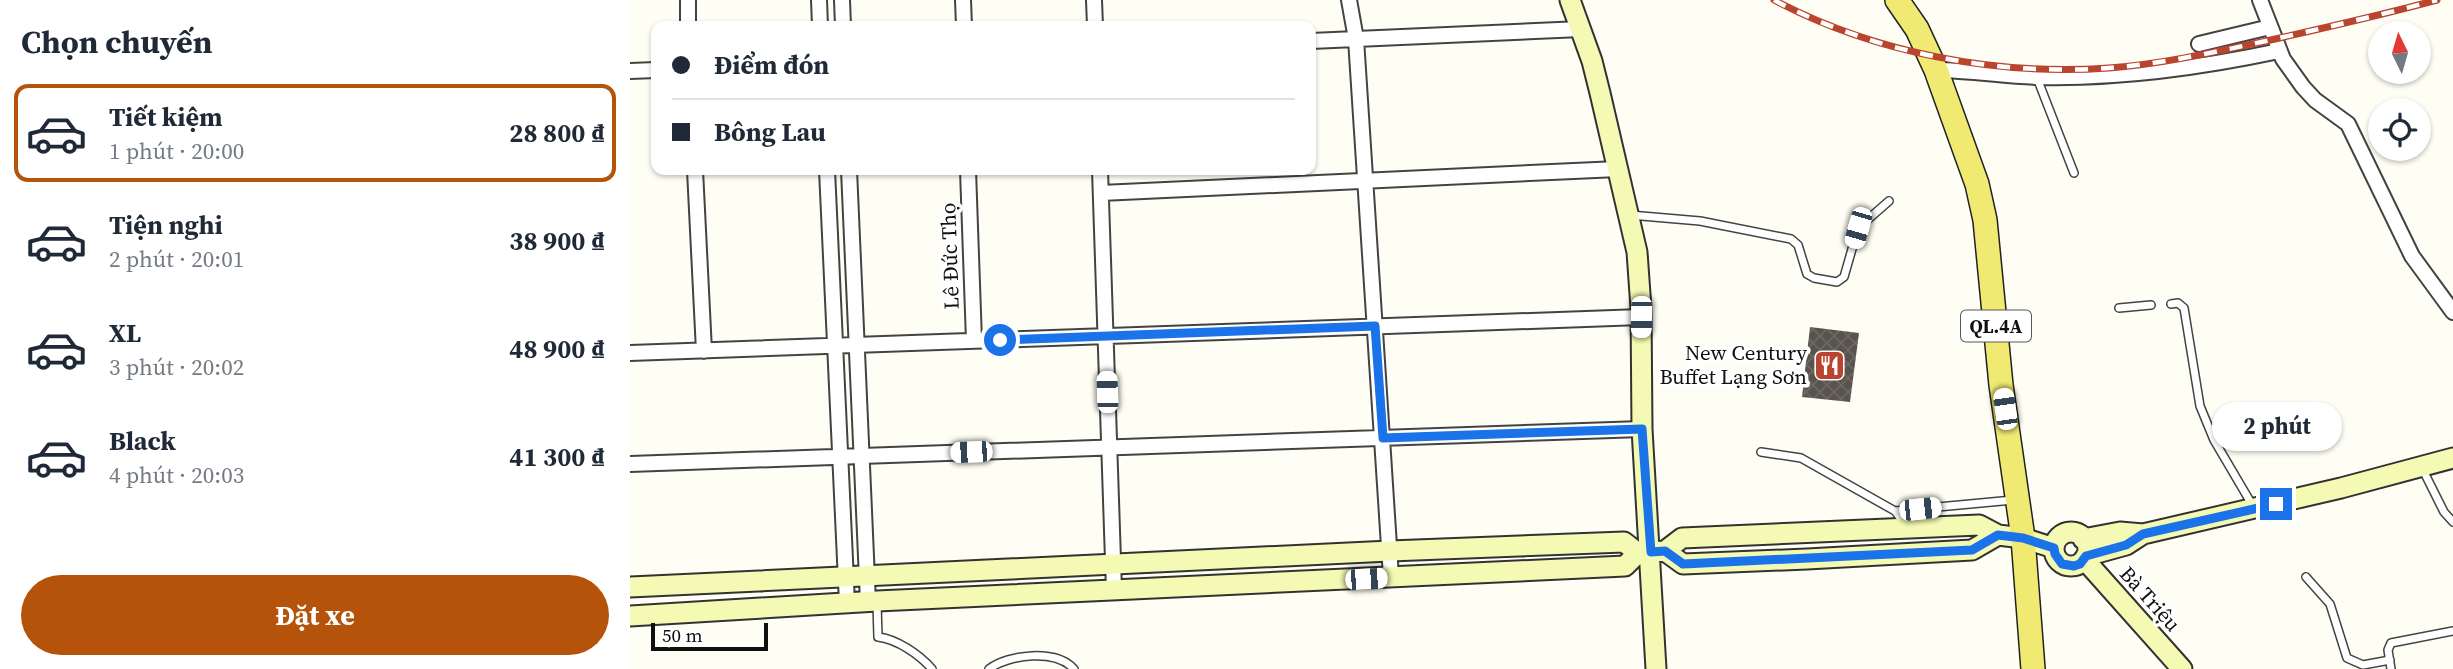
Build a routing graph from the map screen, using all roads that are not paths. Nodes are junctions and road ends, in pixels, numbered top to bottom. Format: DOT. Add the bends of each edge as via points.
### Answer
graph roads {
  1 [pos="688,0"];
  2 [pos="819,0"];
  3 [pos="842,0"];
  4 [pos="963,0"];
  5 [pos="1094,0"];
  6 [pos="1349,0"];
  7 [pos="1570,0"];
  8 [pos="1897,0"];
  9 [pos="2260,0"];
  10 [pos="688,21"];
  11 [pos="820,21"];
  12 [pos="843,21"];
  13 [pos="964,21"];
  14 [pos="1095,21"];
  15 [pos="2270,27"];
  16 [pos="1581,29"];
  17 [pos="1356,39"];
  18 [pos="1316,41"];
  19 [pos="2199,44"];
  20 [pos="2279,51"];
  21 [pos="651,70"];
  22 [pos="1936,70"];
  23 [pos="630,71"];
  24 [pos="2037,77"];
  25 [pos="1618,169"];
  26 [pos="2074,173"];
  27 [pos="695,175"];
  28 [pos="827,175"];
  29 [pos="849,175"];
  30 [pos="968,175"];
  31 [pos="1100,175"];
  32 [pos="1365,180"];
  33 [pos="1101,193"];
  34 [pos="1889,201"];
  35 [pos="1629,215"];
  36 [pos="2171,304"];
  37 [pos="2151,305"];
  38 [pos="2119,308"];
  39 [pos="2453,313"];
  40 [pos="1641,317"];
  41 [pos="1375,326"];
  42 [pos="1105,336"];
  43 [pos="974,341"];
  44 [pos="857,344"];
  45 [pos="835,345"];
  46 [pos="704,351"];
  47 [pos="630,353"];
  48 [pos="1642,429"];
  49 [pos="1383,438"];
  50 [pos="1109,448"];
  51 [pos="1761,452"];
  52 [pos="841,456"];
  53 [pos="861,456"];
  54 [pos="2453,458"];
  55 [pos="630,464"];
  56 [pos="2421,467"];
  57 [pos="2018,499"];
  58 [pos="2254,509"];
  59 [pos="1895,512"];
  60 [pos="2453,522"];
  61 [pos="1907,528"];
  62 [pos="1998,535"];
  63 [pos="2023,538"];
  64 [pos="1391,551"];
  65 [pos="2085,551"];
  66 [pos="1651,552"];
  67 [pos="1112,564"];
  68 [pos="867,576"];
  69 [pos="846,577"];
  70 [pos="1391,577"];
  71 [pos="2306,577"];
  72 [pos="630,587"];
  73 [pos="1114,590"];
  74 [pos="873,602"];
  75 [pos="847,603"];
  76 [pos="630,616"];
  77 [pos="2453,631"];
  78 [pos="2390,660"];
  79 [pos="932,669"];
  80 [pos="989,669"];
  81 [pos="1074,669"];
  82 [pos="1656,669"];
  83 [pos="2033,669"];
  84 [pos="2182,669"];
  85 [pos="2391,669"];
  1 -- 10 [label="street"];
  2 -- 11 [label="street"];
  3 -- 12 [label="street"];
  4 -- 13 [label="street"];
  5 -- 14 [label="street"];
  6 -- 17 [label="street"];
  7 -- 16 [label="street"];
  8 -- 22 [label="main road, QL.4A"];
  9 -- 15 [label="street"];
  15 -- 19 [label="street"];
  15 -- 20 [label="street"];
  16 -- 17 [label="street"];
  16 -- 25 [label="street"];
  17 -- 18 [label="street"];
  17 -- 32 [label="street"];
  20 -- 24 [label="street" via="2138,74"];
  20 -- 39 [label="street" via="2302,87 2348,124 2412,256"];
  21 -- 23 [label="street"];
  22 -- 24 [label="street"];
  22 -- 57 [label="main road, QL.4A" via="1974,175 1985,220"];
  24 -- 26 [label="lane"];
  25 -- 32 [label="street"];
  25 -- 35 [label="street"];
  27 -- 46 [label="street"];
  28 -- 45 [label="street"];
  29 -- 44 [label="street"];
  30 -- 43 [label="street, Lê Đức Thọ"];
  31 -- 33 [label="street"];
  32 -- 33 [label="street"];
  32 -- 41 [label="street"];
  33 -- 42 [label="street"];
  34 -- 35 [label="lane" via="1858,228 1844,277 1837,282 1807,274 1798,245 1791,239 1700,221"];
  35 -- 40 [label="street"];
  36 -- 58 [label="lane" via="2184,308 2206,423"];
  37 -- 38 [label="lane"];
  40 -- 41 [label="street"];
  40 -- 48 [label="street"];
  41 -- 42 [label="street"];
  41 -- 49 [label="street"];
  42 -- 43 [label="street"];
  42 -- 50 [label="street"];
  43 -- 44 [label="street"];
  44 -- 45 [label="street"];
  44 -- 53 [label="street"];
  45 -- 46 [label="street"];
  45 -- 52 [label="street"];
  46 -- 47 [label="street"];
  48 -- 49 [label="street"];
  48 -- 66 [label="street"];
  49 -- 50 [label="street"];
  49 -- 64 [label="street"];
  50 -- 53 [label="street"];
  50 -- 67 [label="street"];
  51 -- 59 [label="lane" via="1801,458"];
  52 -- 53 [label="street"];
  52 -- 55 [label="street"];
  52 -- 69 [label="street"];
  53 -- 68 [label="street"];
  54 -- 56 [label="street"];
  56 -- 58 [label="street"];
  56 -- 60 [label="lane"];
  57 -- 59 [label="lane"];
  57 -- 63 [label="main road, QL.4A"];
  58 -- 65 [label="street" via="2143,534 2120,532"];
  59 -- 61 [label="lane"];
  61 -- 62 [label="street" via="1979,525"];
  61 -- 66 [label="street" via="1682,538"];
  62 -- 63 [label="street"];
  62 -- 66 [label="street" via="1972,550 1807,559 1683,564"];
  63 -- 65 [label="street" via="2054,548 2058,560 2068,566 2080,564"];
  63 -- 83 [label="main road, QL.4A"];
  64 -- 66 [label="street" via="1624,542"];
  64 -- 67 [label="street"];
  64 -- 70 [label="street"];
  65 -- 84 [label="street, Bà Triệu"];
  66 -- 70 [label="street" via="1625,566"];
  66 -- 82 [label="street"];
  67 -- 68 [label="street"];
  67 -- 73 [label="street"];
  68 -- 69 [label="street"];
  68 -- 74 [label="street"];
  69 -- 72 [label="street"];
  69 -- 75 [label="street"];
  70 -- 73 [label="street"];
  71 -- 78 [label="lane" via="2330,604 2347,659 2362,665"];
  73 -- 74 [label="street"];
  74 -- 75 [label="street"];
  74 -- 79 [label="lane" via="878,638 916,652"];
  75 -- 76 [label="street"];
  77 -- 78 [label="lane" via="2393,642 2388,647"];
  78 -- 85 [label="lane"];
  80 -- 81 [label="lane" via="1004,659 1035,656 1068,663"];
}
